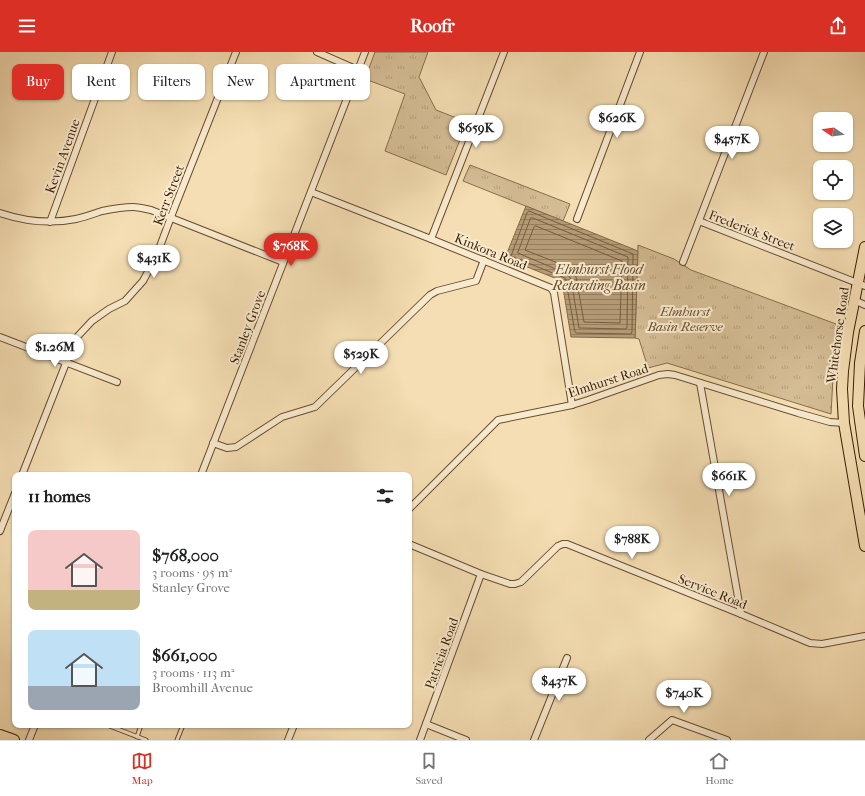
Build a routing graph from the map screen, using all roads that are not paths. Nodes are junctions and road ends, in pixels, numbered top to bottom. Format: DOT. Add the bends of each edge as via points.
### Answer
graph roads {
  1 [pos="112,52"];
  2 [pos="236,52"];
  3 [pos="317,52"];
  4 [pos="365,52"];
  5 [pos="504,52"];
  6 [pos="640,52"];
  7 [pos="764,52"];
  8 [pos="344,64"];
  9 [pos="360,64"];
  10 [pos="346,100"];
  11 [pos="311,192"];
  12 [pos="0,213"];
  13 [pos="171,218"];
  14 [pos="577,219"];
  15 [pos="699,221"];
  16 [pos="50,222"];
  17 [pos="431,239"];
  18 [pos="865,247"];
  19 [pos="484,260"];
  20 [pos="283,262"];
  21 [pos="683,262"];
  22 [pos="861,285"];
  23 [pos="854,300"];
  24 [pos="865,305"];
  25 [pos="865,330"];
  26 [pos="0,337"];
  27 [pos="66,363"];
  28 [pos="117,382"];
  29 [pos="700,383"];
  30 [pos="572,405"];
  31 [pos="844,423"];
  32 [pos="213,443"];
  33 [pos="865,456"];
  34 [pos="23,472"];
  35 [pos="202,472"];
  36 [pos="12,501"];
  37 [pos="412,506"];
  38 [pos="0,531"];
  39 [pos="412,545"];
  40 [pos="865,546"];
  41 [pos="481,574"];
  42 [pos="741,614"];
  43 [pos="865,636"];
  44 [pos="567,658"];
  45 [pos="426,724"];
  46 [pos="34,728"];
  47 [pos="114,728"];
  48 [pos="140,728"];
  49 [pos="182,728"];
  50 [pos="293,728"];
  51 [pos="0,735"];
  52 [pos="137,737"];
  53 [pos="14,740"];
  54 [pos="29,740"];
  55 [pos="146,740"];
  56 [pos="177,740"];
  57 [pos="288,740"];
  58 [pos="420,740"];
  59 [pos="466,740"];
  60 [pos="534,740"];
  61 [pos="649,740"];
  62 [pos="727,740"];
  1 -- 16 [label="street, Kevin Avenue"];
  2 -- 13 [label="street, Kerr Street"];
  3 -- 8 [label="street"];
  4 -- 9 [label="street, Stanley Grove"];
  5 -- 17 [label="street"];
  6 -- 14 [label="street"];
  7 -- 15 [label="street"];
  10 -- 11 [label="street, Stanley Grove"];
  11 -- 17 [label="street, Kinkora Road"];
  11 -- 20 [label="street, Stanley Grove"];
  12 -- 16 [label="street"];
  13 -- 16 [label="street" via="134,207"];
  13 -- 20 [label="street"];
  13 -- 27 [label="street, Kerr Street" via="156,257 143,281 125,301 92,321 77,337"];
  15 -- 21 [label="street"];
  15 -- 22 [label="street, Frederick Street"];
  17 -- 19 [label="street, Kinkora Road"];
  18 -- 22 [label="main road, Whitehorse Road"];
  19 -- 30 [label="street, Kinkora Road" via="551,288 554,293"];
  19 -- 32 [label="street" via="476,281 430,295 315,407 282,417 236,447 227,448"];
  20 -- 32 [label="street, Stanley Grove"];
  22 -- 23 [label="main road, Whitehorse Road"];
  23 -- 24 [label="street"];
  23 -- 31 [label="main road, Whitehorse Road" via="843,371"];
  25 -- 33 [label="main road, Whitehorse Road" via="858,406"];
  26 -- 27 [label="street"];
  27 -- 28 [label="street"];
  27 -- 34 [label="street, Kerr Street"];
  29 -- 30 [label="street, Elmhurst Road" via="675,375 659,374"];
  29 -- 31 [label="street, Elmhurst Road" via="817,419"];
  29 -- 42 [label="street"];
  30 -- 37 [label="street, Elmhurst Road" via="498,420"];
  31 -- 40 [label="main road, Whitehorse Road"];
  32 -- 35 [label="street, Stanley Grove"];
  36 -- 38 [label="street"];
  39 -- 41 [label="street, Service Road"];
  41 -- 42 [label="street, Service Road" via="510,584 521,582 563,544"];
  41 -- 45 [label="street, Patricia Road"];
  42 -- 43 [label="street, Service Road" via="814,644"];
  44 -- 60 [label="street"];
  45 -- 58 [label="street, Patricia Road"];
  45 -- 59 [label="street"];
  46 -- 54 [label="street"];
  47 -- 52 [label="lane"];
  48 -- 52 [label="lane"];
  49 -- 56 [label="lane"];
  50 -- 57 [label="street"];
  51 -- 53 [label="main road"];
  52 -- 55 [label="lane"];
  61 -- 62 [label="street" via="672,720"];
}
